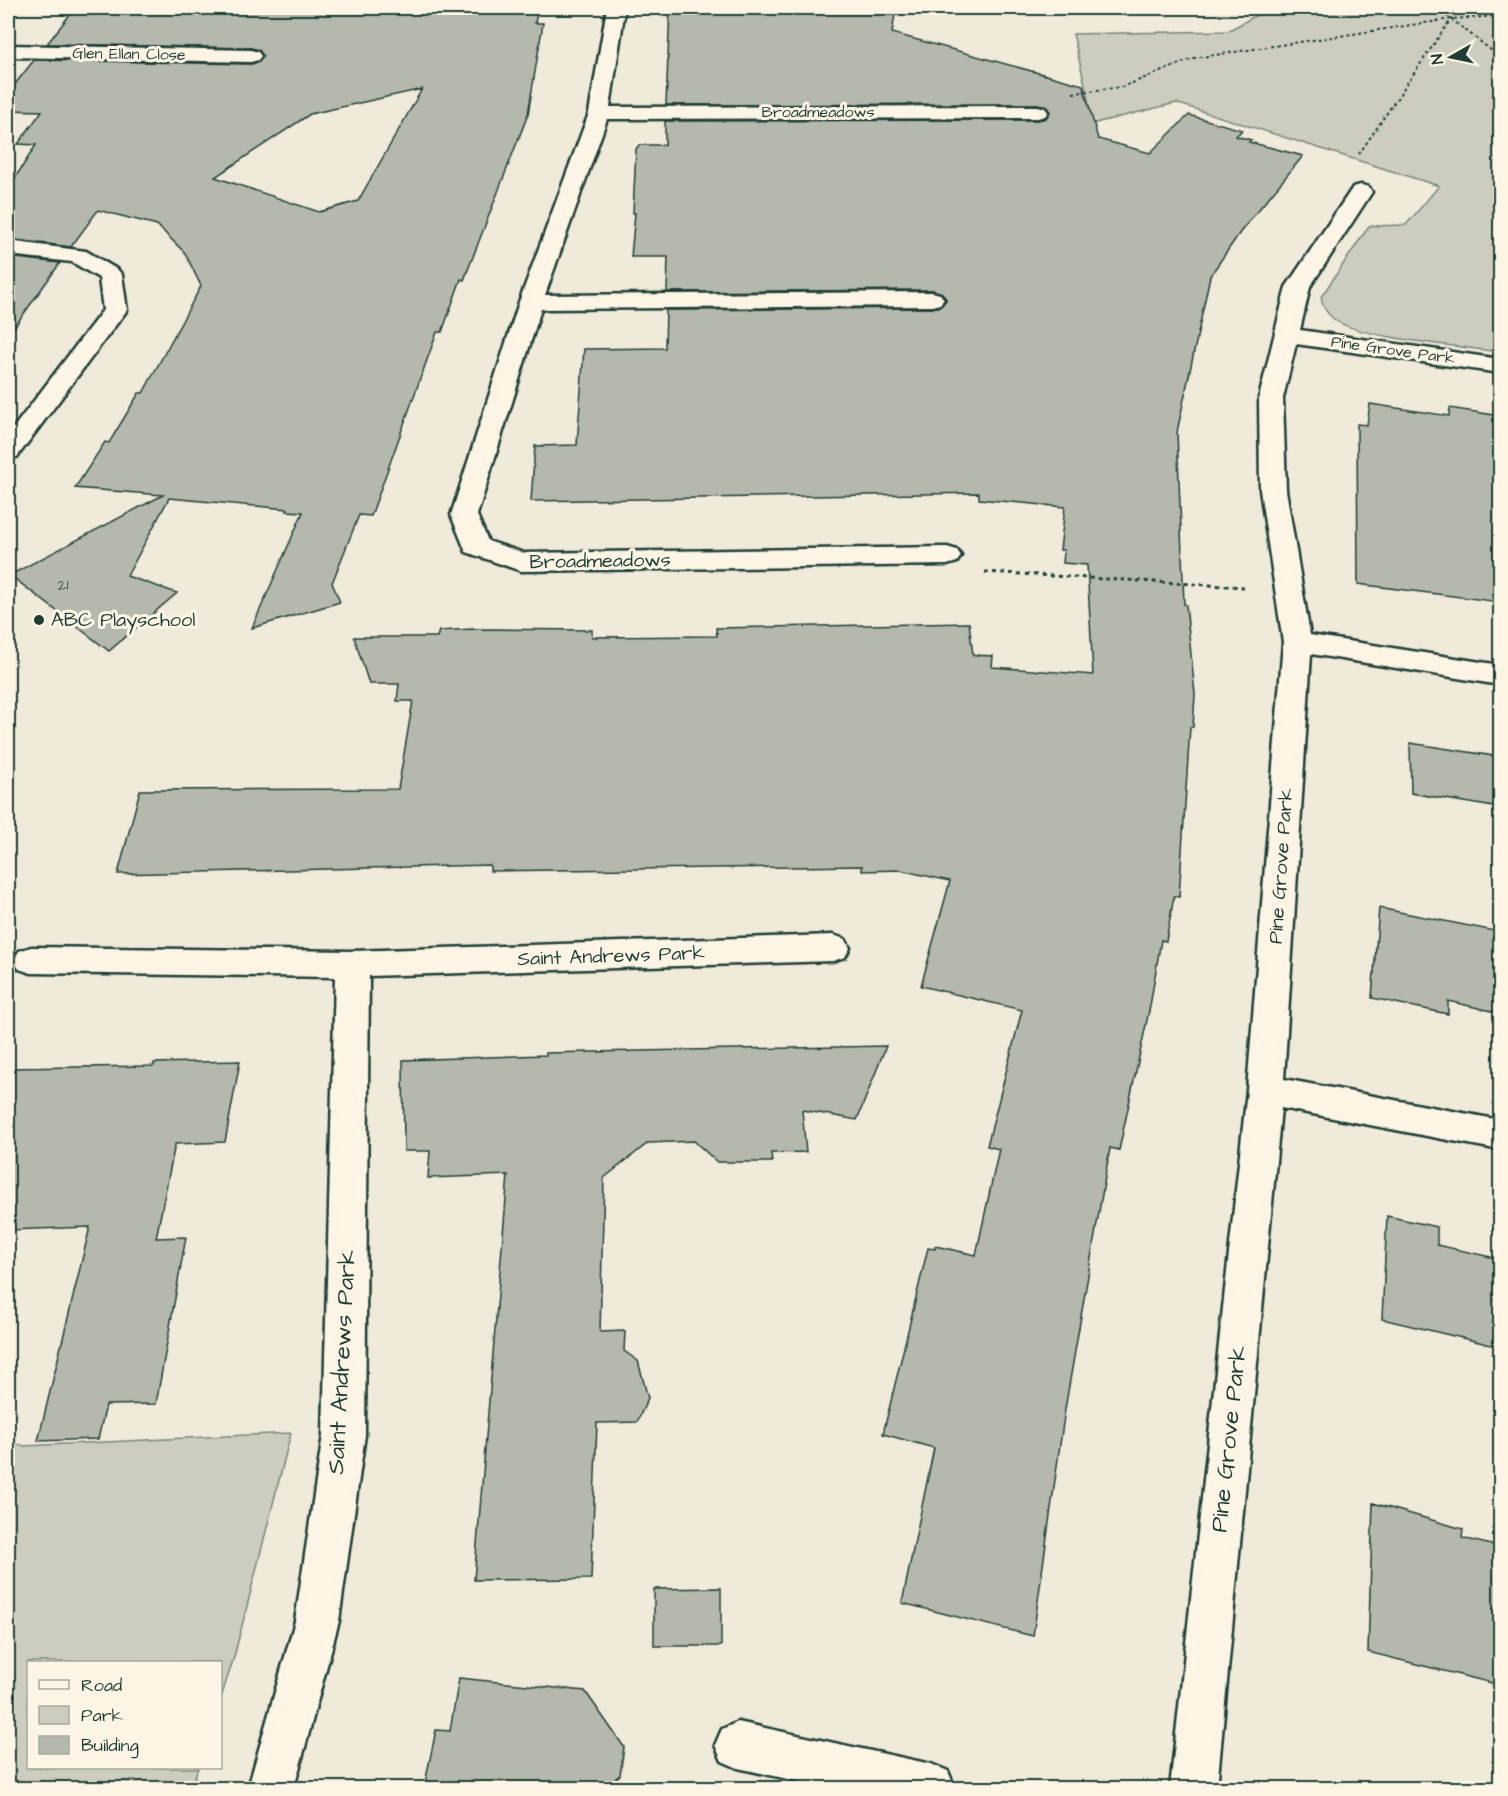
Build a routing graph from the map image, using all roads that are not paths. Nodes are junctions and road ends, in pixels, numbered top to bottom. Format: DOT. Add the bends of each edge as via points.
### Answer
graph roads {
  1 [pos="616,8"];
  2 [pos="8,51"];
  3 [pos="251,56"];
  4 [pos="1038,112"];
  5 [pos="599,113"];
  6 [pos="1362,192"];
  7 [pos="8,248"];
  8 [pos="932,299"];
  9 [pos="531,302"];
  10 [pos="1285,334"];
  11 [pos="1500,366"];
  12 [pos="8,452"];
  13 [pos="947,556"];
  14 [pos="1297,642"];
  15 [pos="1500,675"];
  16 [pos="833,948"];
  17 [pos="31,960"];
  18 [pos="352,964"];
  19 [pos="1265,1090"];
  20 [pos="1500,1134"];
  21 [pos="738,1744"];
  22 [pos="271,1788"];
  23 [pos="931,1788"];
  24 [pos="1193,1788"];
  1 -- 5 [label="street, Broadmeadows"];
  2 -- 3 [label="street, Glen Ellan Close"];
  4 -- 5 [label="street, Broadmeadows"];
  5 -- 9 [label="street, Broadmeadows"];
  6 -- 10 [label="street, Pine Grove Park" via="1298,287"];
  7 -- 12 [label="street" via="78,256 110,274 115,310"];
  8 -- 9 [label="street"];
  9 -- 13 [label="street, Broadmeadows" via="464,515 476,546 521,562"];
  10 -- 11 [label="street, Pine Grove Park"];
  10 -- 14 [label="street, Pine Grove Park" via="1271,398 1273,490"];
  14 -- 15 [label="street"];
  14 -- 19 [label="street, Pine Grove Park"];
  16 -- 18 [label="street, Saint Andrews Park"];
  17 -- 18 [label="street, Saint Andrews Park"];
  18 -- 22 [label="street, Saint Andrews Park" via="344,1434 317,1621"];
  19 -- 20 [label="street"];
  19 -- 24 [label="street, Pine Grove Park"];
  21 -- 23 [label="street"];
}
